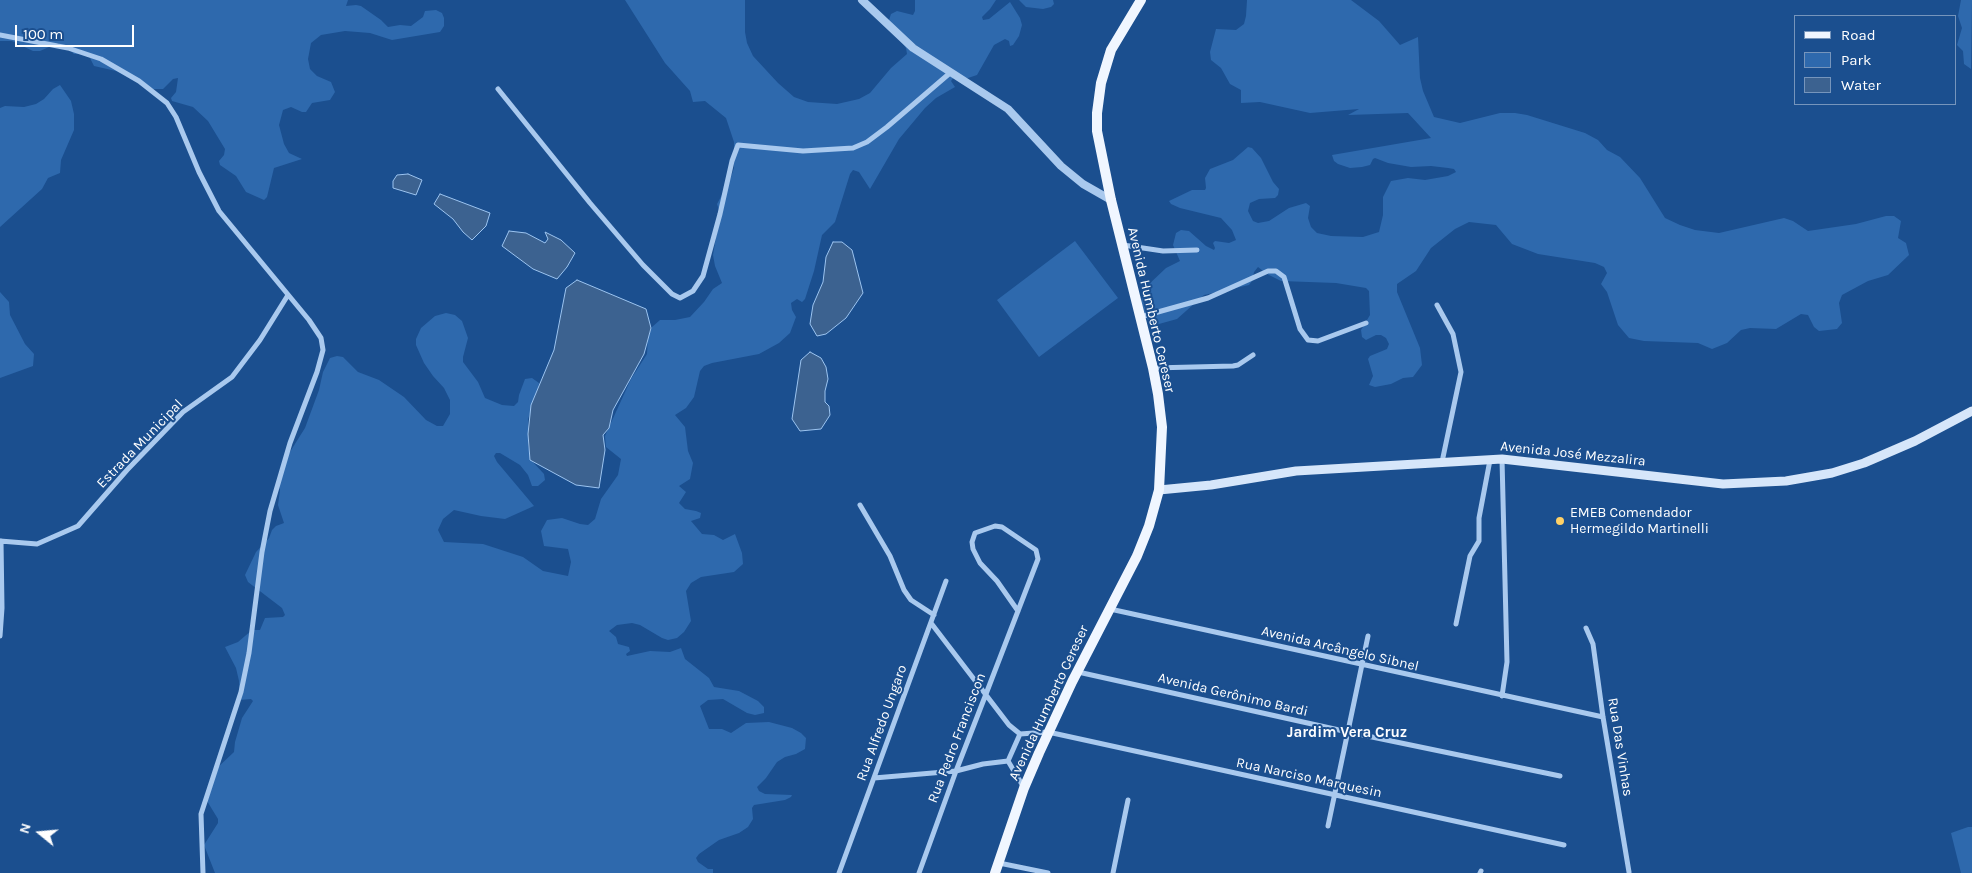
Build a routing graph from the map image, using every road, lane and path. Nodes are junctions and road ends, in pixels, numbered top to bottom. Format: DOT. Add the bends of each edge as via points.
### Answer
graph roads {
  1 [pos="862,0"];
  2 [pos="1134,0"];
  3 [pos="1141,0"];
  4 [pos="0,35"];
  5 [pos="1114,46"];
  6 [pos="950,73"];
  7 [pos="498,89"];
  8 [pos="1110,200"];
  9 [pos="1122,245"];
  10 [pos="1197,250"];
  11 [pos="288,295"];
  12 [pos="1437,305"];
  13 [pos="1140,317"];
  14 [pos="1366,323"];
  15 [pos="1253,355"];
  16 [pos="1153,368"];
  17 [pos="1972,411"];
  18 [pos="1502,459"];
  19 [pos="1490,460"];
  20 [pos="1442,462"];
  21 [pos="1159,490"];
  22 [pos="860,505"];
  23 [pos="1,541"];
  24 [pos="946,581"];
  25 [pos="1110,609"];
  26 [pos="1018,611"];
  27 [pos="934,615"];
  28 [pos="931,623"];
  29 [pos="1456,624"];
  30 [pos="1586,628"];
  31 [pos="0,636"];
  32 [pos="1368,636"];
  33 [pos="1362,665"];
  34 [pos="1077,672"];
  35 [pos="986,694"];
  36 [pos="1502,696"];
  37 [pos="1603,717"];
  38 [pos="1048,732"];
  39 [pos="1348,732"];
  40 [pos="1020,734"];
  41 [pos="1008,761"];
  42 [pos="956,771"];
  43 [pos="1560,776"];
  44 [pos="874,778"];
  45 [pos="1024,788"];
  46 [pos="1335,795"];
  47 [pos="1128,800"];
  48 [pos="1328,826"];
  49 [pos="1564,845"];
  50 [pos="997,868"];
  51 [pos="1629,872"];
  52 [pos="204,873"];
  53 [pos="839,873"];
  54 [pos="919,873"];
  55 [pos="1048,873"];
  56 [pos="1113,873"];
  1 -- 6 [label="street" via="913,48"];
  2 -- 5 [label="main road"];
  3 -- 5 [label="main road, Avenida Humberto Cereser"];
  4 -- 11 [label="street" via="84,52 154,91 176,117 219,211"];
  5 -- 8 [label="main road, Avenida Humberto Cereser" via="1101,83 1097,113 1100,151"];
  6 -- 7 [label="street" via="887,127 853,148 803,151 738,145 703,276 693,290 680,298 644,265 590,203"];
  6 -- 8 [label="street" via="1008,109 1082,184"];
  8 -- 9 [label="main road, Avenida Humberto Cereser"];
  9 -- 10 [label="street" via="1163,251"];
  9 -- 13 [label="main road, Avenida Humberto Cereser"];
  11 -- 23 [label="street, Estrada Municipal" via="232,377 183,412 78,526 38,544"];
  11 -- 52 [label="street" via="321,338 323,350 270,511 249,653 240,692 201,814"];
  12 -- 20 [label="street" via="1452,334 1461,372"];
  13 -- 14 [label="street" via="1208,298 1268,271 1276,271 1284,277 1300,329 1308,340 1318,341"];
  13 -- 16 [label="main road, Avenida Humberto Cereser"];
  15 -- 16 [label="street" via="1233,366"];
  16 -- 21 [label="main road, Avenida Humberto Cereser" via="1162,426"];
  17 -- 18 [label="main road, Avenida José Mezzalira" via="1864,463 1832,473 1786,481 1723,484"];
  18 -- 19 [label="main road, Avenida José Mezzalira"];
  18 -- 36 [label="street" via="1507,662"];
  19 -- 20 [label="main road, Avenida José Mezzalira"];
  19 -- 29 [label="street" via="1479,518 1479,541 1470,556"];
  20 -- 21 [label="main road, Avenida José Mezzalira" via="1296,471"];
  21 -- 25 [label="main road, Avenida Humberto Cereser" via="1146,534"];
  22 -- 27 [label="street" via="890,556 904,590 912,600"];
  23 -- 31 [label="street"];
  24 -- 27 [label="street, Rua Alfredo Ungaro"];
  25 -- 33 [label="street, Avenida Arcângelo Sibnel"];
  25 -- 34 [label="main road, Avenida Humberto Cereser"];
  26 -- 26 [label="street, Rua Pedro Franciscon" via="1038,552 1002,527 975,532 973,550 980,563"];
  26 -- 35 [label="street, Rua Pedro Franciscon"];
  27 -- 28 [label="street, Rua Alfredo Ungaro"];
  28 -- 35 [label="street"];
  28 -- 44 [label="street, Rua Alfredo Ungaro"];
  30 -- 37 [label="street, Rua Das Vinhas" via="1593,644"];
  32 -- 33 [label="street"];
  33 -- 36 [label="street, Avenida Arcângelo Sibnel"];
  33 -- 39 [label="street"];
  34 -- 38 [label="main road, Avenida Humberto Cereser"];
  34 -- 39 [label="street, Avenida Gerônimo Bardi"];
  35 -- 40 [label="street" via="1009,725"];
  35 -- 42 [label="street, Rua Pedro Franciscon"];
  36 -- 37 [label="street, Avenida Arcângelo Sibnel"];
  37 -- 51 [label="street, Rua Das Vinhas"];
  38 -- 40 [label="street, Rua Narciso Marquesin"];
  38 -- 45 [label="main road, Avenida Humberto Cereser"];
  38 -- 46 [label="street, Rua Narciso Marquesin"];
  39 -- 43 [label="street, Avenida Gerônimo Bardi"];
  39 -- 46 [label="street"];
  40 -- 41 [label="street"];
  41 -- 42 [label="street"];
  41 -- 45 [label="street"];
  42 -- 44 [label="street"];
  42 -- 54 [label="street, Rua Pedro Franciscon"];
  44 -- 53 [label="street, Rua Alfredo Ungaro"];
  45 -- 50 [label="main road, Avenida Humberto Cereser"];
  46 -- 48 [label="street"];
  46 -- 49 [label="street, Rua Narciso Marquesin"];
  47 -- 56 [label="street"];
  50 -- 55 [label="street"];
}
